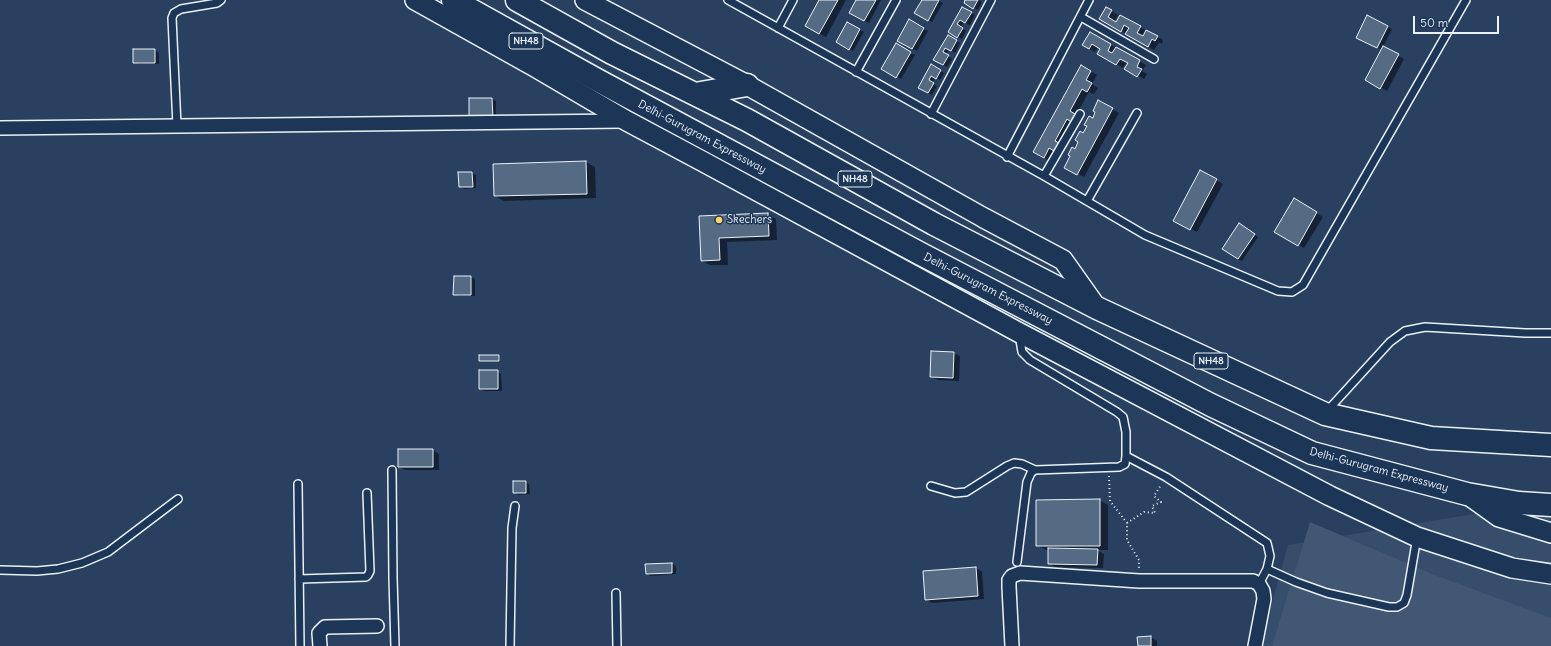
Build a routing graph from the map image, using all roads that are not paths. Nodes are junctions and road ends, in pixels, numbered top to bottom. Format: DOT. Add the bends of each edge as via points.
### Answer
graph roads {
  1 [pos="221,0"];
  2 [pos="415,0"];
  3 [pos="453,0"];
  4 [pos="517,0"];
  5 [pos="585,0"];
  6 [pos="728,0"];
  7 [pos="793,0"];
  8 [pos="896,0"];
  9 [pos="991,0"];
  10 [pos="1090,0"];
  11 [pos="1466,0"];
  12 [pos="1081,17"];
  13 [pos="778,28"];
  14 [pos="1154,59"];
  15 [pos="856,72"];
  16 [pos="746,85"];
  17 [pos="695,94"];
  18 [pos="1137,113"];
  19 [pos="931,114"];
  20 [pos="1080,114"];
  21 [pos="627,121"];
  22 [pos="177,126"];
  23 [pos="0,128"];
  24 [pos="1007,157"];
  25 [pos="1044,176"];
  26 [pos="1087,201"];
  27 [pos="1097,308"];
  28 [pos="1018,332"];
  29 [pos="1551,333"];
  30 [pos="1325,414"];
  31 [pos="1551,445"];
  32 [pos="1126,456"];
  33 [pos="392,470"];
  34 [pos="1035,470"];
  35 [pos="298,484"];
  36 [pos="931,486"];
  37 [pos="367,493"];
  38 [pos="1468,494"];
  39 [pos="178,498"];
  40 [pos="1551,505"];
  41 [pos="515,506"];
  42 [pos="1551,533"];
  43 [pos="1417,537"];
  44 [pos="1551,560"];
  45 [pos="1017,562"];
  46 [pos="1267,569"];
  47 [pos="0,570"];
  48 [pos="1543,573"];
  49 [pos="299,579"];
  50 [pos="1259,584"];
  51 [pos="616,592"];
  52 [pos="377,626"];
  53 [pos="300,646"];
  54 [pos="320,646"];
  55 [pos="395,646"];
  56 [pos="510,646"];
  57 [pos="617,646"];
  58 [pos="1012,646"];
  59 [pos="1255,646"];
  1 -- 22 [label="lane" via="217,3 181,9 174,13 172,18"];
  2 -- 21 [label="main road"];
  3 -- 38 [label="highway, Delhi-Gurugram Expressway / NH48" via="810,196 1211,405 1312,453"];
  4 -- 17 [label="highway, NH48" via="612,53"];
  5 -- 16 [label="main road"];
  6 -- 13 [label="lane"];
  7 -- 13 [label="lane"];
  8 -- 15 [label="lane"];
  9 -- 19 [label="lane"];
  10 -- 12 [label="lane"];
  11 -- 26 [label="lane" via="1303,285 1292,292 1278,291 1145,235"];
  12 -- 14 [label="lane"];
  12 -- 24 [label="lane"];
  13 -- 15 [label="lane"];
  15 -- 19 [label="lane"];
  16 -- 17 [label="highway"];
  16 -- 27 [label="main road" via="1063,260"];
  17 -- 27 [label="highway, NH48" via="747,120 934,224"];
  18 -- 26 [label="lane"];
  19 -- 24 [label="lane"];
  20 -- 25 [label="lane"];
  21 -- 22 [label="street"];
  21 -- 28 [label="main road"];
  22 -- 23 [label="street"];
  24 -- 25 [label="lane"];
  25 -- 26 [label="lane"];
  27 -- 30 [label="highway, NH48"];
  28 -- 32 [label="lane" via="1022,352 1030,360 1123,417"];
  28 -- 43 [label="main road" via="1330,496"];
  29 -- 30 [label="lane" via="1425,327 1405,331 1390,342"];
  30 -- 31 [label="highway, NH48" via="1430,438"];
  32 -- 34 [label="lane" via="1125,464 1109,469"];
  32 -- 46 [label="lane" via="1166,477 1267,543 1270,556"];
  33 -- 55 [label="lane"];
  34 -- 36 [label="lane" via="1014,463 966,492"];
  34 -- 45 [label="lane" via="1029,476"];
  35 -- 49 [label="lane"];
  37 -- 49 [label="lane" via="370,571 368,576"];
  38 -- 40 [label="highway, Delhi-Gurugram Expressway / NH48" via="1519,503"];
  38 -- 42 [label="main road" via="1499,517"];
  39 -- 47 [label="lane" via="108,552 82,563 37,571"];
  41 -- 56 [label="lane" via="512,528"];
  43 -- 46 [label="lane" via="1407,595 1404,603 1398,607 1373,604 1327,592"];
  43 -- 48 [label="main road" via="1512,568"];
  44 -- 48 [label="main road"];
  46 -- 50 [label="lane"];
  49 -- 53 [label="lane"];
  50 -- 58 [label="street" via="1253,581 1139,581 1020,573 1009,580"];
  50 -- 59 [label="street" via="1264,599"];
  51 -- 57 [label="lane"];
  52 -- 54 [label="street" via="325,627 319,633"];
}
